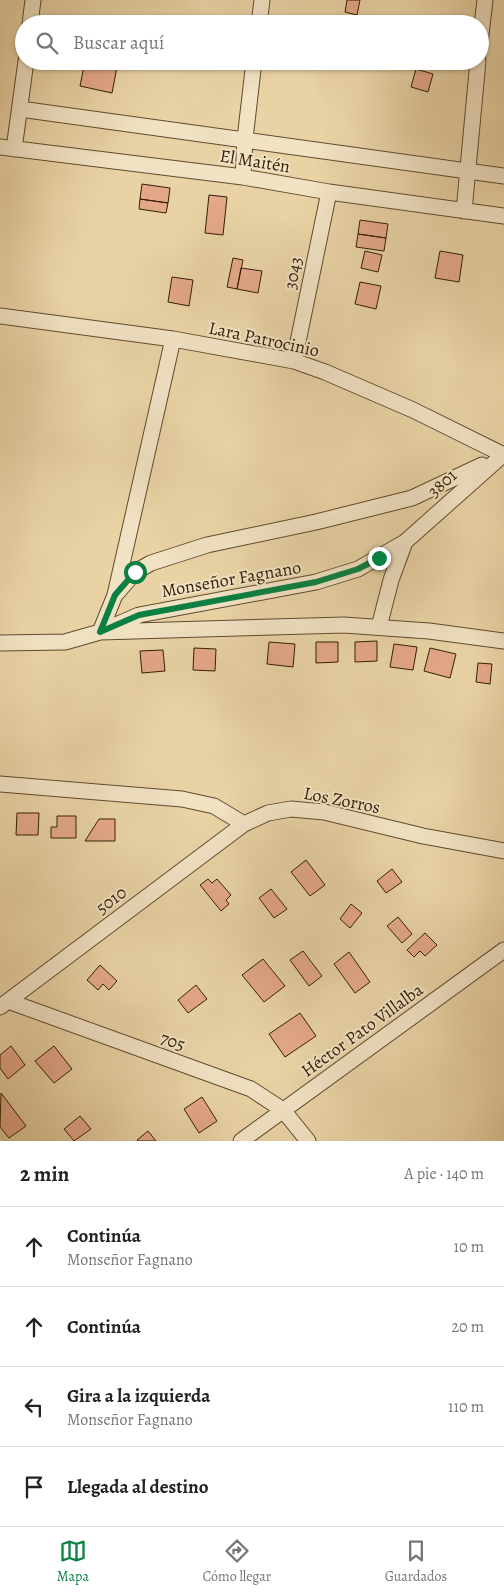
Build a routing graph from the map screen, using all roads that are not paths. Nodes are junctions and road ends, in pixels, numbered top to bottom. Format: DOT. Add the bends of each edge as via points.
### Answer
graph roads {
  1 [pos="33,0"];
  2 [pos="262,0"];
  3 [pos="485,0"];
  4 [pos="31,15"];
  5 [pos="260,15"];
  6 [pos="483,15"];
  7 [pos="25,70"];
  8 [pos="253,70"];
  9 [pos="477,70"];
  10 [pos="20,109"];
  11 [pos="245,139"];
  12 [pos="7,148"];
  13 [pos="468,171"];
  14 [pos="504,176"];
  15 [pos="243,177"];
  16 [pos="330,192"];
  17 [pos="464,211"];
  18 [pos="504,216"];
  19 [pos="0,316"];
  20 [pos="172,339"];
  21 [pos="294,361"];
  22 [pos="504,455"];
  23 [pos="405,542"];
  24 [pos="115,595"];
  25 [pos="379,627"];
  26 [pos="100,632"];
  27 [pos="504,641"];
  28 [pos="0,643"];
  29 [pos="0,784"];
  30 [pos="244,824"];
  31 [pos="504,851"];
  32 [pos="504,950"];
  33 [pos="4,1004"];
  34 [pos="282,1110"];
  35 [pos="241,1141"];
  36 [pos="308,1141"];
  1 -- 4 [label="street"];
  2 -- 5 [label="street"];
  3 -- 6 [label="street"];
  7 -- 10 [label="street"];
  8 -- 11 [label="street"];
  9 -- 13 [label="street"];
  10 -- 11 [label="street, El Maitén"];
  10 -- 12 [label="street"];
  11 -- 13 [label="street, El Maitén"];
  11 -- 15 [label="street"];
  12 -- 15 [label="street, El Maitén"];
  13 -- 14 [label="street, El Maitén"];
  13 -- 17 [label="street"];
  15 -- 16 [label="street, El Maitén"];
  16 -- 17 [label="street, El Maitén"];
  16 -- 21 [label="street, 3043"];
  17 -- 18 [label="street, El Maitén"];
  19 -- 20 [label="street, Lara Patrocinio"];
  20 -- 21 [label="street, Lara Patrocinio"];
  20 -- 24 [label="street"];
  21 -- 22 [label="street, Lara Patrocinio" via="413,410"];
  22 -- 23 [label="street, 3801"];
  22 -- 24 [label="street, Monseñor Fagnano" via="412,498 207,545 151,563 135,572"];
  23 -- 25 [label="street"];
  23 -- 26 [label="street, Monseñor Fagnano" via="358,569 316,582 139,615"];
  24 -- 26 [label="street"];
  25 -- 26 [label="street" via="344,625"];
  25 -- 27 [label="street"];
  26 -- 28 [label="street, Monseñor Fagnano" via="65,642"];
  29 -- 30 [label="street" via="182,799 214,806"];
  30 -- 31 [label="street, Los Zorros" via="268,813 292,809 324,812"];
  30 -- 33 [label="street, 5010"];
  32 -- 34 [label="street, Héctor Pato Villalba"];
  33 -- 34 [label="street, 705" via="251,1089"];
  34 -- 35 [label="street, Héctor Pato Villalba"];
  34 -- 36 [label="street, 705"];
}
